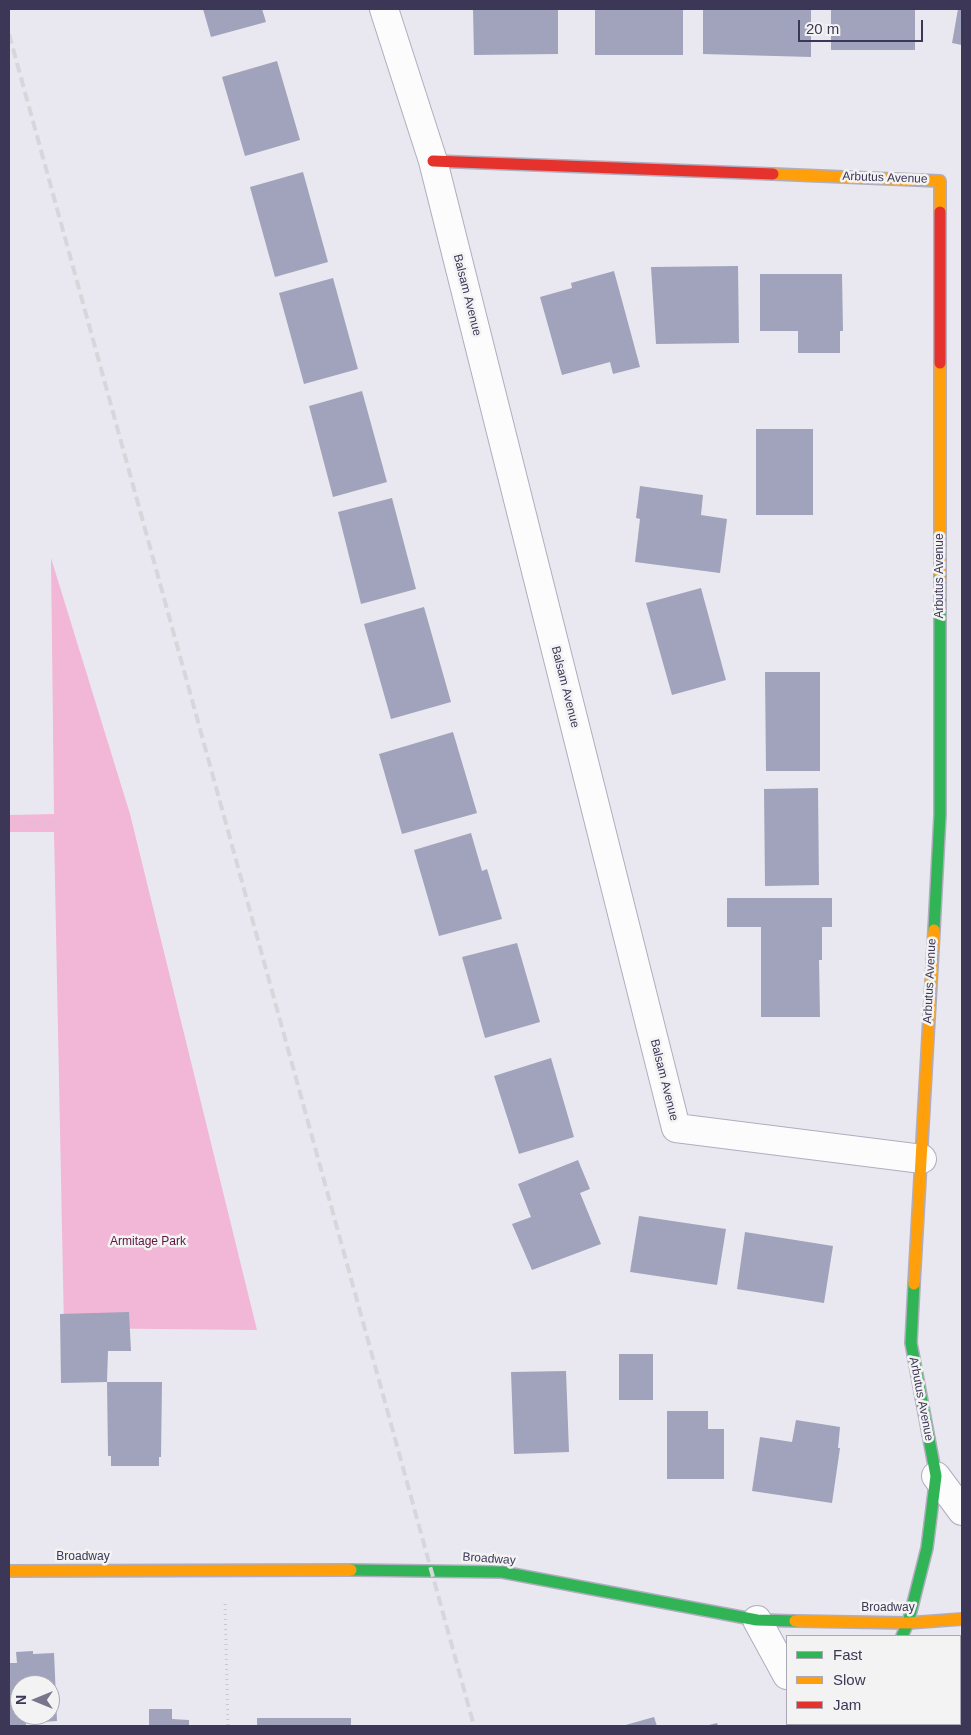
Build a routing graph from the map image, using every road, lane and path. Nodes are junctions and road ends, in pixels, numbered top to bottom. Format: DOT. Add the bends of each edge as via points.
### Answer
graph roads {
  1 [pos="384,9"];
  2 [pos="433,161"];
  3 [pos="9,823"];
  4 [pos="56,823"];
  5 [pos="922,1159"];
  6 [pos="936,1476"];
  7 [pos="962,1511"];
  8 [pos="224,1569"];
  9 [pos="9,1571"];
  10 [pos="962,1618"];
  11 [pos="757,1620"];
  12 [pos="908,1623"];
  13 [pos="902,1635"];
  14 [pos="786,1673"];
  15 [pos="228,1726"];
  1 -- 2 [label="street, Balsam Avenue"];
  2 -- 5 [label="street, Balsam Avenue" via="676,1128"];
  2 -- 5 [label="street, Arbutus Avenue" via="940,181 940,815 924,1065"];
  3 -- 4 [label="path"];
  5 -- 6 [label="street, Arbutus Avenue" via="911,1343"];
  6 -- 7 [label="street, Arbutus Avenue"];
  6 -- 12 [label="street, Arbutus Avenue" via="927,1548"];
  8 -- 9 [label="street, Broadway"];
  8 -- 11 [label="street, Broadway" via="502,1572"];
  8 -- 15 [label="path"];
  10 -- 12 [label="street, Broadway"];
  11 -- 12 [label="street, Broadway"];
  11 -- 14 [label="street"];
  12 -- 13 [label="street, Arbutus Avenue"];
}
